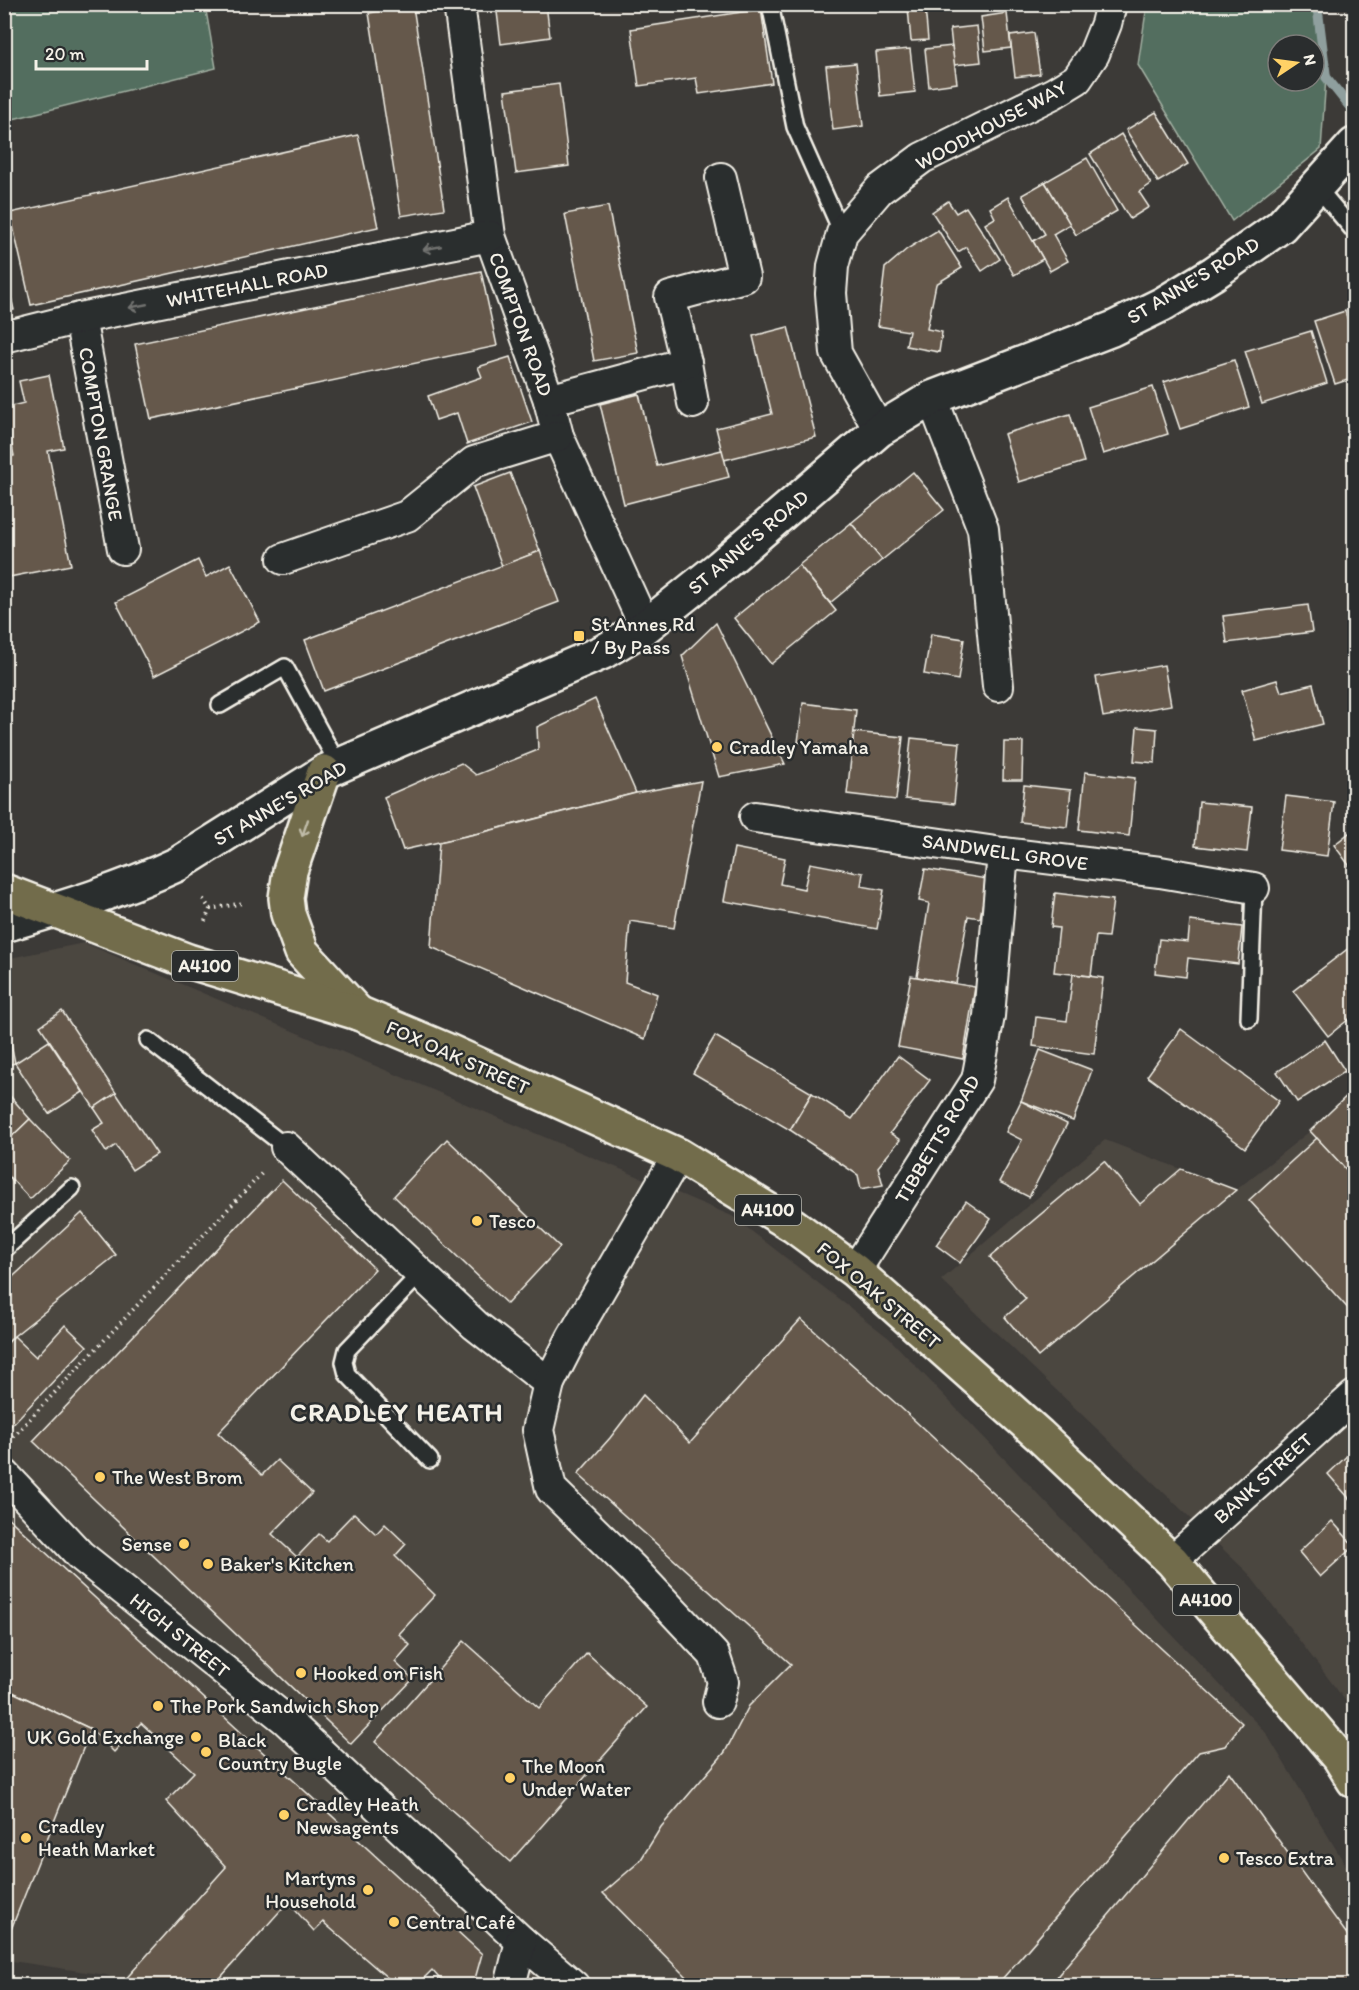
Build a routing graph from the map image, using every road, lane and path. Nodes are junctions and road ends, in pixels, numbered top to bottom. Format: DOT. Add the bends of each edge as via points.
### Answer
graph roads {
  1 [pos="459,4"];
  2 [pos="770,4"];
  3 [pos="1111,4"];
  4 [pos="1354,145"];
  5 [pos="722,178"];
  6 [pos="1324,180"];
  7 [pos="1354,231"];
  8 [pos="842,233"];
  9 [pos="490,236"];
  10 [pos="80,318"];
  11 [pos="4,338"];
  12 [pos="686,363"];
  13 [pos="932,398"];
  14 [pos="549,400"];
  15 [pos="693,403"];
  16 [pos="879,430"];
  17 [pos="558,436"];
  18 [pos="123,549"];
  19 [pos="283,559"];
  20 [pos="645,627"];
  21 [pos="998,686"];
  22 [pos="220,705"];
  23 [pos="332,769"];
  24 [pos="755,817"];
  25 [pos="1003,853"];
  26 [pos="1254,888"];
  27 [pos="4,891"];
  28 [pos="203,899"];
  29 [pos="243,903"];
  30 [pos="210,909"];
  31 [pos="56,910"];
  32 [pos="205,921"];
  33 [pos="4,925"];
  34 [pos="358,1013"];
  35 [pos="1249,1019"];
  36 [pos="148,1040"];
  37 [pos="286,1147"];
  38 [pos="678,1155"];
  39 [pos="72,1188"];
  40 [pos="4,1250"];
  41 [pos="855,1271"];
  42 [pos="420,1274"];
  43 [pos="549,1383"];
  44 [pos="1354,1396"];
  45 [pos="4,1446"];
  46 [pos="430,1460"];
  47 [pos="4,1474"];
  48 [pos="1172,1561"];
  49 [pos="718,1702"];
  50 [pos="1354,1781"];
  51 [pos="521,1941"];
  52 [pos="510,1986"];
  53 [pos="574,1986"];
  1 -- 9 [label="street, COMPTON ROAD"];
  2 -- 8 [label="lane" via="795,127"];
  3 -- 8 [label="street, WOODHOUSE WAY" via="1094,54 1077,80 922,158 879,190"];
  4 -- 6 [label="street, ST ANNE'S ROAD"];
  5 -- 12 [label="street" via="744,277 670,297"];
  6 -- 7 [label="lane"];
  6 -- 13 [label="street, ST ANNE'S ROAD" via="1281,226 1163,304 1112,328"];
  8 -- 16 [label="street, WOODHOUSE WAY" via="831,293 836,353"];
  9 -- 10 [label="street, WHITEHALL ROAD, one-way"];
  9 -- 14 [label="street, COMPTON ROAD"];
  10 -- 11 [label="street, WHITEHALL ROAD"];
  10 -- 18 [label="street, COMPTON GRANGE"];
  12 -- 14 [label="street"];
  12 -- 15 [label="street"];
  13 -- 16 [label="street, ST ANNE'S ROAD"];
  13 -- 21 [label="street" via="983,529"];
  14 -- 17 [label="street, COMPTON ROAD"];
  16 -- 20 [label="street, ST ANNE'S ROAD"];
  17 -- 19 [label="street" via="474,462 407,516"];
  17 -- 20 [label="street, COMPTON ROAD"];
  20 -- 23 [label="street, ST ANNE'S ROAD" via="603,652"];
  22 -- 23 [label="lane" via="285,667"];
  23 -- 31 [label="street, ST ANNE'S ROAD" via="178,864"];
  23 -- 34 [label="main road, one-way" via="290,872 286,898 302,952"];
  24 -- 25 [label="street, SANDWELL GROVE"];
  25 -- 26 [label="street, SANDWELL GROVE"];
  25 -- 41 [label="street, TIBBETTS ROAD" via="989,1016 977,1080"];
  26 -- 35 [label="lane"];
  27 -- 31 [label="main road, FOX OAK STREET / A4100"];
  28 -- 30 [label="path"];
  29 -- 30 [label="path"];
  30 -- 32 [label="path"];
  31 -- 33 [label="street, ST ANNE'S ROAD"];
  31 -- 34 [label="main road, FOX OAK STREET / A4100" via="188,961"];
  34 -- 38 [label="main road, FOX OAK STREET / A4100"];
  36 -- 37 [label="lane"];
  37 -- 42 [label="street"];
  37 -- 45 [label="path"];
  38 -- 41 [label="main road, FOX OAK STREET / A4100" via="794,1226"];
  38 -- 43 [label="street"];
  39 -- 40 [label="lane"];
  41 -- 48 [label="main road, FOX OAK STREET / A4100" via="1040,1436"];
  42 -- 43 [label="street" via="475,1325"];
  42 -- 46 [label="lane" via="347,1350 344,1362 346,1374"];
  43 -- 49 [label="street" via="538,1430 551,1489 714,1655 723,1682"];
  44 -- 48 [label="street, BANK STREET"];
  47 -- 51 [label="street, HIGH STREET" via="80,1555 286,1720"];
  48 -- 50 [label="main road, FOX OAK STREET / A4100" via="1339,1757"];
  51 -- 52 [label="street"];
  51 -- 53 [label="street, HIGH STREET"];
}
